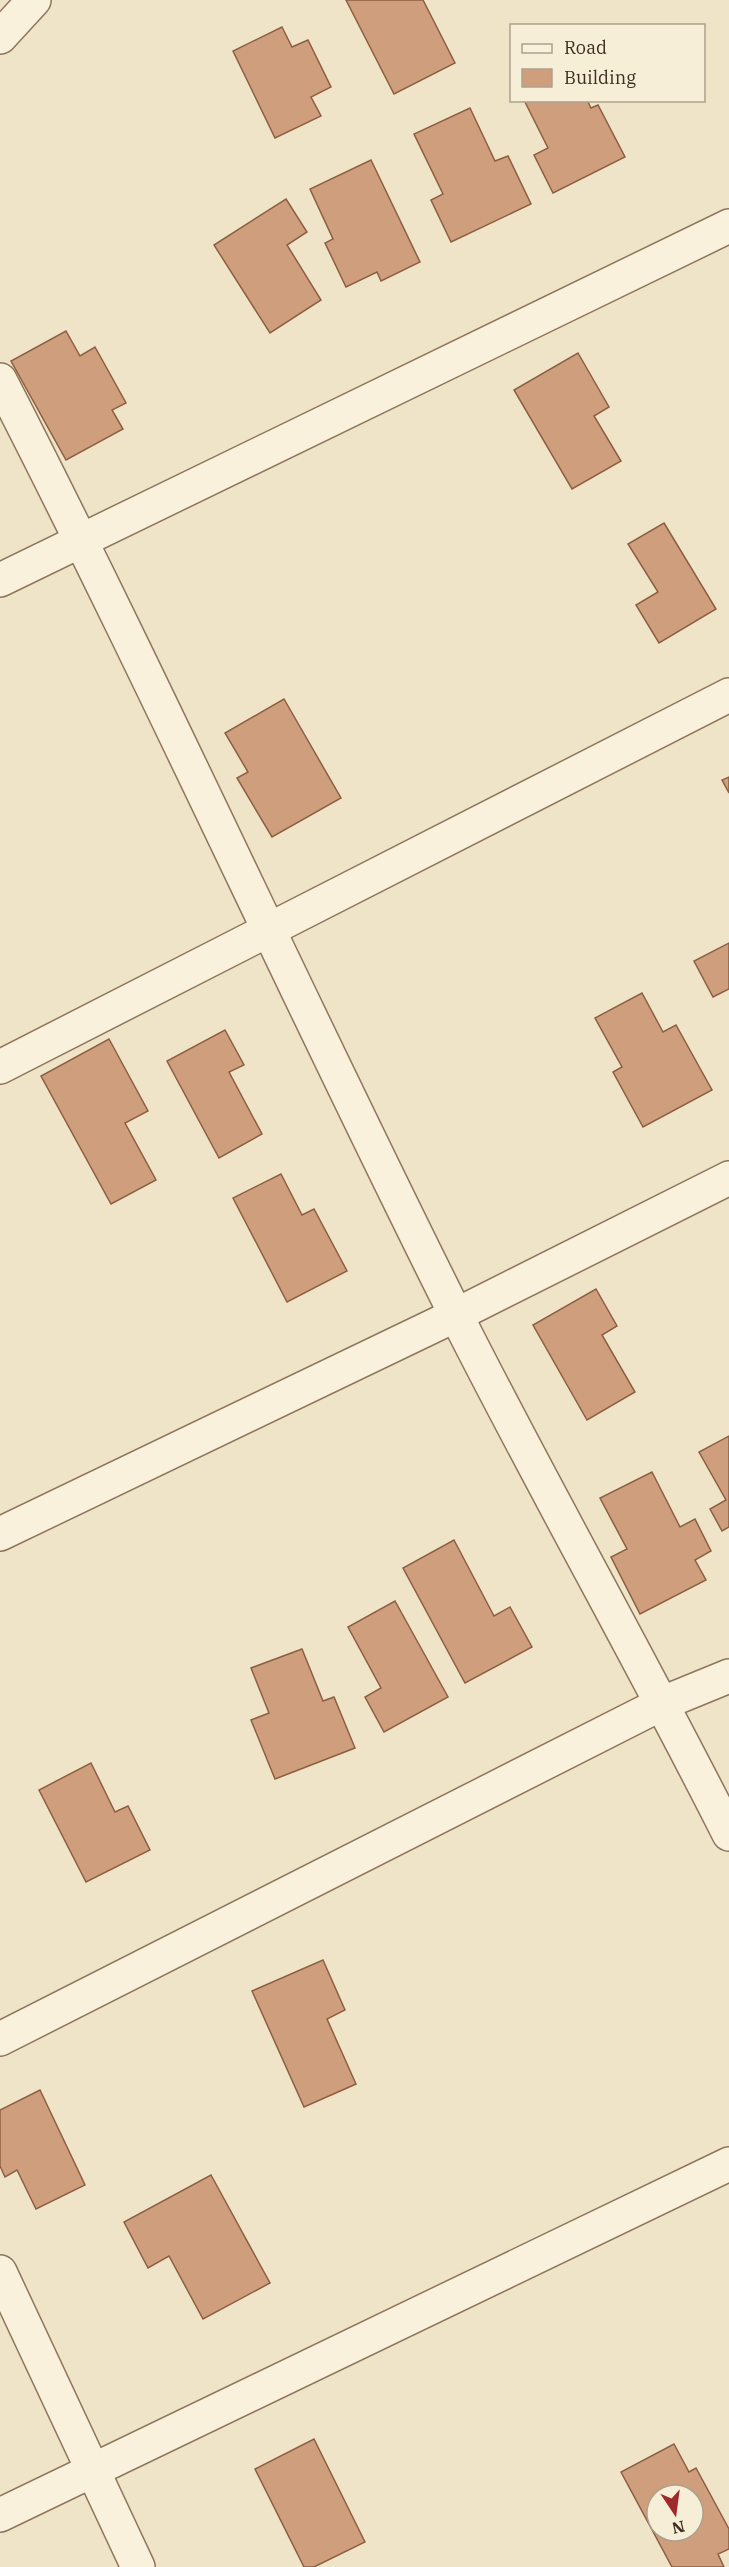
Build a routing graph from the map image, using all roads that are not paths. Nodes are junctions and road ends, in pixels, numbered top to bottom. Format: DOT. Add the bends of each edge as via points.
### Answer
graph roads {
  1 [pos="34,0"];
  2 [pos="0,37"];
  3 [pos="729,226"];
  4 [pos="0,380"];
  5 [pos="82,540"];
  6 [pos="0,580"];
  7 [pos="729,695"];
  8 [pos="269,929"];
  9 [pos="0,1067"];
  10 [pos="729,1178"];
  11 [pos="456,1315"];
  12 [pos="0,1534"];
  13 [pos="729,1676"];
  14 [pos="663,1703"];
  15 [pos="729,1834"];
  16 [pos="0,2039"];
  17 [pos="729,2164"];
  18 [pos="0,2272"];
  19 [pos="93,2470"];
  20 [pos="0,2515"];
  21 [pos="138,2567"];
  1 -- 2 [label="street"];
  3 -- 5 [label="street"];
  4 -- 5 [label="street"];
  5 -- 6 [label="street"];
  5 -- 8 [label="street"];
  7 -- 8 [label="street"];
  8 -- 9 [label="street"];
  8 -- 11 [label="street"];
  10 -- 11 [label="street"];
  11 -- 12 [label="street"];
  11 -- 14 [label="street"];
  13 -- 14 [label="street"];
  14 -- 15 [label="street"];
  14 -- 16 [label="street"];
  17 -- 19 [label="street"];
  18 -- 19 [label="street"];
  19 -- 20 [label="street"];
  19 -- 21 [label="street"];
}
